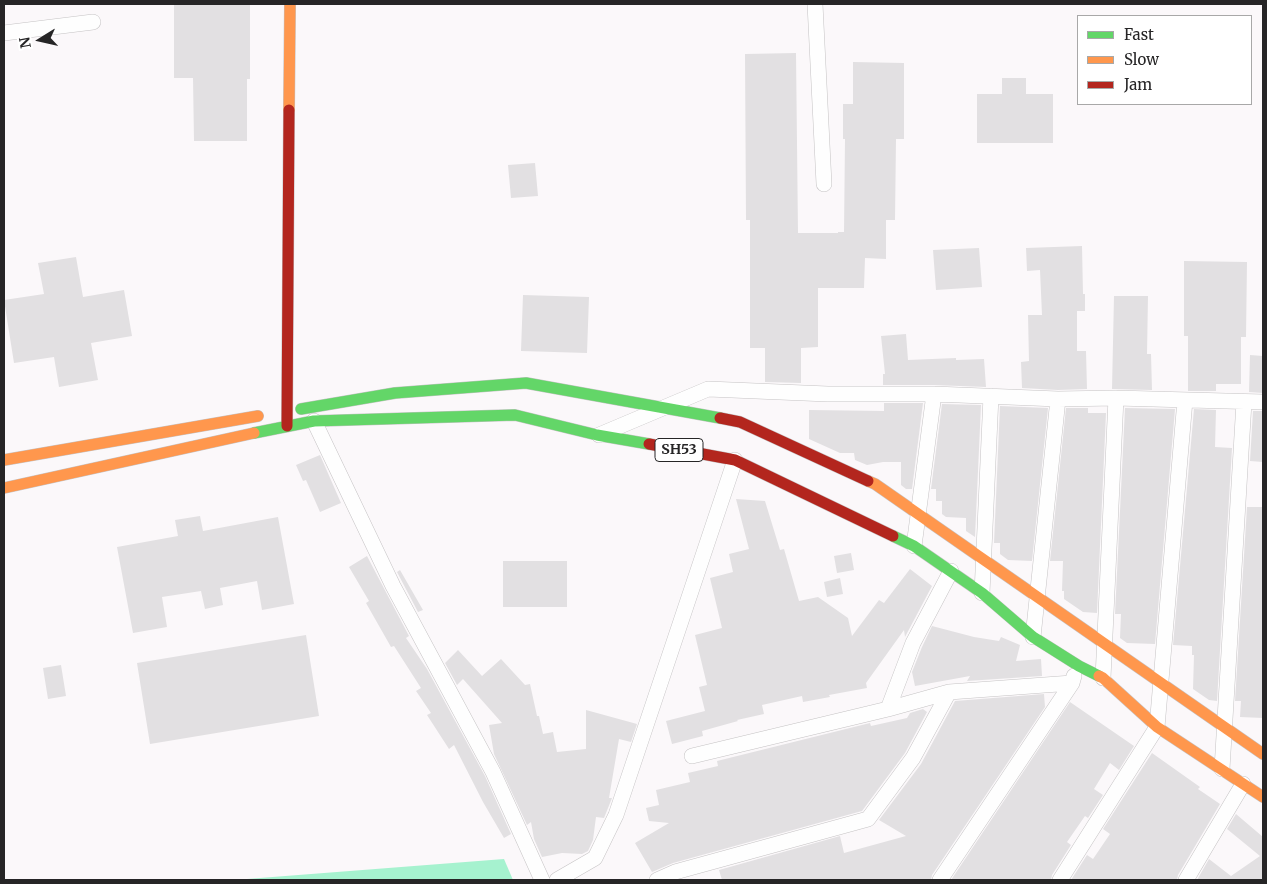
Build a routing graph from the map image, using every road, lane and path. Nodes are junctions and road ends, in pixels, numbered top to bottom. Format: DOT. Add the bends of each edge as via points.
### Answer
graph roads {
  1 [pos="290,4"];
  2 [pos="815,4"];
  3 [pos="93,22"];
  4 [pos="4,33"];
  5 [pos="824,184"];
  6 [pos="934,394"];
  7 [pos="991,396"];
  8 [pos="1116,398"];
  9 [pos="1058,399"];
  10 [pos="1185,400"];
  11 [pos="1244,402"];
  12 [pos="1263,402"];
  13 [pos="663,408"];
  14 [pos="277,413"];
  15 [pos="314,421"];
  16 [pos="287,426"];
  17 [pos="597,435"];
  18 [pos="4,460"];
  19 [pos="735,460"];
  20 [pos="4,488"];
  21 [pos="918,515"];
  22 [pos="914,546"];
  23 [pos="983,560"];
  24 [pos="951,571"];
  25 [pos="982,593"];
  26 [pos="1037,598"];
  27 [pos="1032,638"];
  28 [pos="1104,645"];
  29 [pos="1079,666"];
  30 [pos="1103,678"];
  31 [pos="1072,683"];
  32 [pos="1160,684"];
  33 [pos="949,692"];
  34 [pos="888,708"];
  35 [pos="1157,727"];
  36 [pos="1224,728"];
  37 [pos="1263,754"];
  38 [pos="692,756"];
  39 [pos="1222,769"];
  40 [pos="1243,784"];
  41 [pos="1263,797"];
  42 [pos="677,876"];
  43 [pos="542,880"];
  44 [pos="557,880"];
  45 [pos="658,880"];
  46 [pos="940,880"];
  47 [pos="1060,880"];
  48 [pos="1186,880"];
  1 -- 14 [label="main road"];
  2 -- 5 [label="street"];
  3 -- 4 [label="street"];
  6 -- 7 [label="street"];
  6 -- 13 [label="street" via="708,390"];
  6 -- 21 [label="street"];
  7 -- 9 [label="street"];
  7 -- 23 [label="street"];
  8 -- 9 [label="street"];
  8 -- 10 [label="street"];
  8 -- 28 [label="street"];
  9 -- 26 [label="street"];
  10 -- 11 [label="street"];
  10 -- 32 [label="street"];
  11 -- 12 [label="street"];
  11 -- 36 [label="street"];
  13 -- 14 [label="main road" via="526,383 395,393"];
  13 -- 17 [label="street"];
  13 -- 21 [label="main road" via="740,422 875,484"];
  14 -- 16 [label="main road"];
  14 -- 18 [label="main road"];
  15 -- 16 [label="main road, SH53"];
  15 -- 17 [label="main road, SH53" via="515,415"];
  15 -- 43 [label="street" via="393,586 492,772"];
  16 -- 20 [label="main road, SH53"];
  17 -- 19 [label="main road, SH53"];
  19 -- 22 [label="main road, SH53"];
  19 -- 44 [label="street" via="616,815 595,858"];
  21 -- 22 [label="street"];
  21 -- 23 [label="main road"];
  22 -- 24 [label="main road, SH53"];
  23 -- 25 [label="street"];
  23 -- 26 [label="main road"];
  24 -- 25 [label="main road, SH53"];
  24 -- 34 [label="street" via="913,642"];
  25 -- 27 [label="main road, SH53"];
  26 -- 27 [label="street"];
  26 -- 28 [label="main road"];
  27 -- 29 [label="main road, SH53"];
  28 -- 30 [label="street"];
  28 -- 32 [label="main road"];
  29 -- 30 [label="main road, SH53"];
  29 -- 31 [label="street"];
  30 -- 35 [label="main road, SH53"];
  31 -- 33 [label="street"];
  31 -- 46 [label="street"];
  32 -- 35 [label="street"];
  32 -- 36 [label="main road"];
  33 -- 34 [label="street"];
  33 -- 42 [label="street" via="913,758 868,819"];
  34 -- 38 [label="street"];
  35 -- 39 [label="main road, SH53"];
  35 -- 47 [label="street"];
  36 -- 37 [label="main road"];
  36 -- 39 [label="street"];
  39 -- 40 [label="main road, SH53"];
  40 -- 41 [label="main road, SH53"];
  40 -- 48 [label="street"];
  42 -- 45 [label="street"];
}
